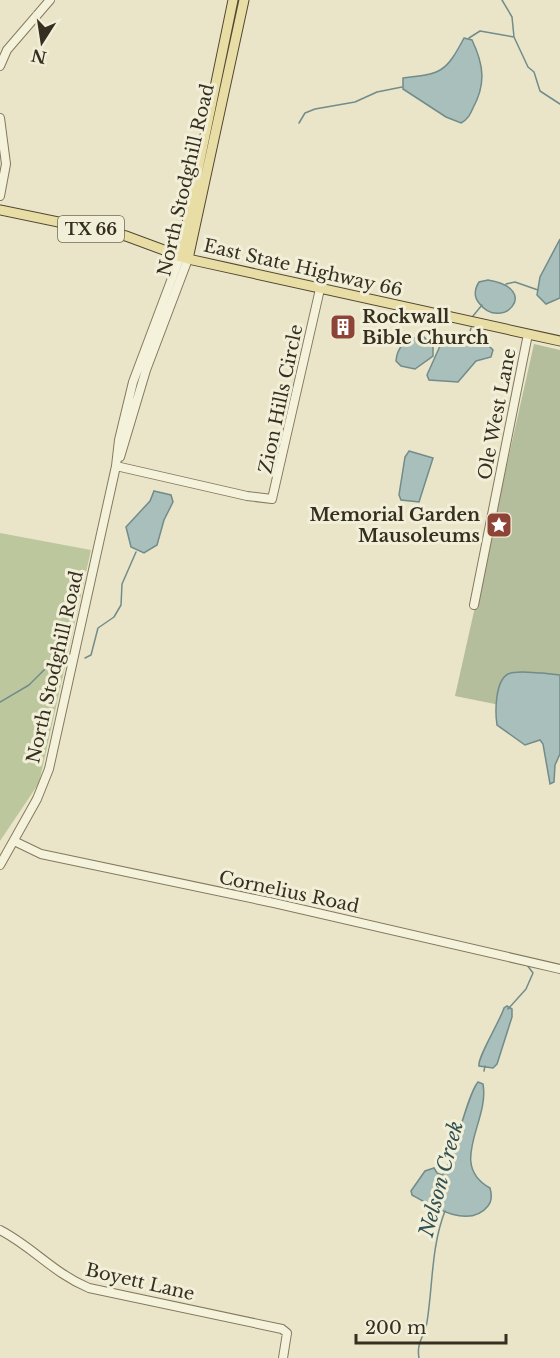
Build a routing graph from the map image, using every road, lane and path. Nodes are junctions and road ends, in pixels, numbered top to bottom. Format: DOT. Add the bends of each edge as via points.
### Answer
graph roads {
  1 [pos="50,0"];
  2 [pos="233,0"];
  3 [pos="244,0"];
  4 [pos="0,66"];
  5 [pos="0,118"];
  6 [pos="0,196"];
  7 [pos="0,210"];
  8 [pos="184,258"];
  9 [pos="320,289"];
  10 [pos="528,334"];
  11 [pos="560,341"];
  12 [pos="116,466"];
  13 [pos="474,605"];
  14 [pos="14,841"];
  15 [pos="0,865"];
  16 [pos="560,969"];
  17 [pos="0,1230"];
  18 [pos="283,1358"];
  1 -- 4 [label="street" via="7,50"];
  2 -- 8 [label="main road, North Stodghill Road"];
  3 -- 8 [label="main road, North Stodghill Road"];
  5 -- 6 [label="street" via="6,164"];
  7 -- 8 [label="main road, TX 66" via="126,236"];
  8 -- 9 [label="main road, East State Highway 66 / TX 66"];
  8 -- 12 [label="street, North Stodghill Road"];
  9 -- 10 [label="main road, East State Highway 66 / TX 66"];
  9 -- 12 [label="street, Zion Hills Circle" via="273,499"];
  10 -- 11 [label="main road, East State Highway 66 / TX 66"];
  10 -- 13 [label="street, Ole West Lane"];
  12 -- 14 [label="street, North Stodghill Road" via="49,769"];
  14 -- 15 [label="street, North Stodghill Road"];
  14 -- 16 [label="street, Cornelius Road" via="41,854"];
  17 -- 18 [label="street, Boyett Lane" via="22,1241 39,1259 71,1281 89,1288 282,1329 287,1333"];
}
